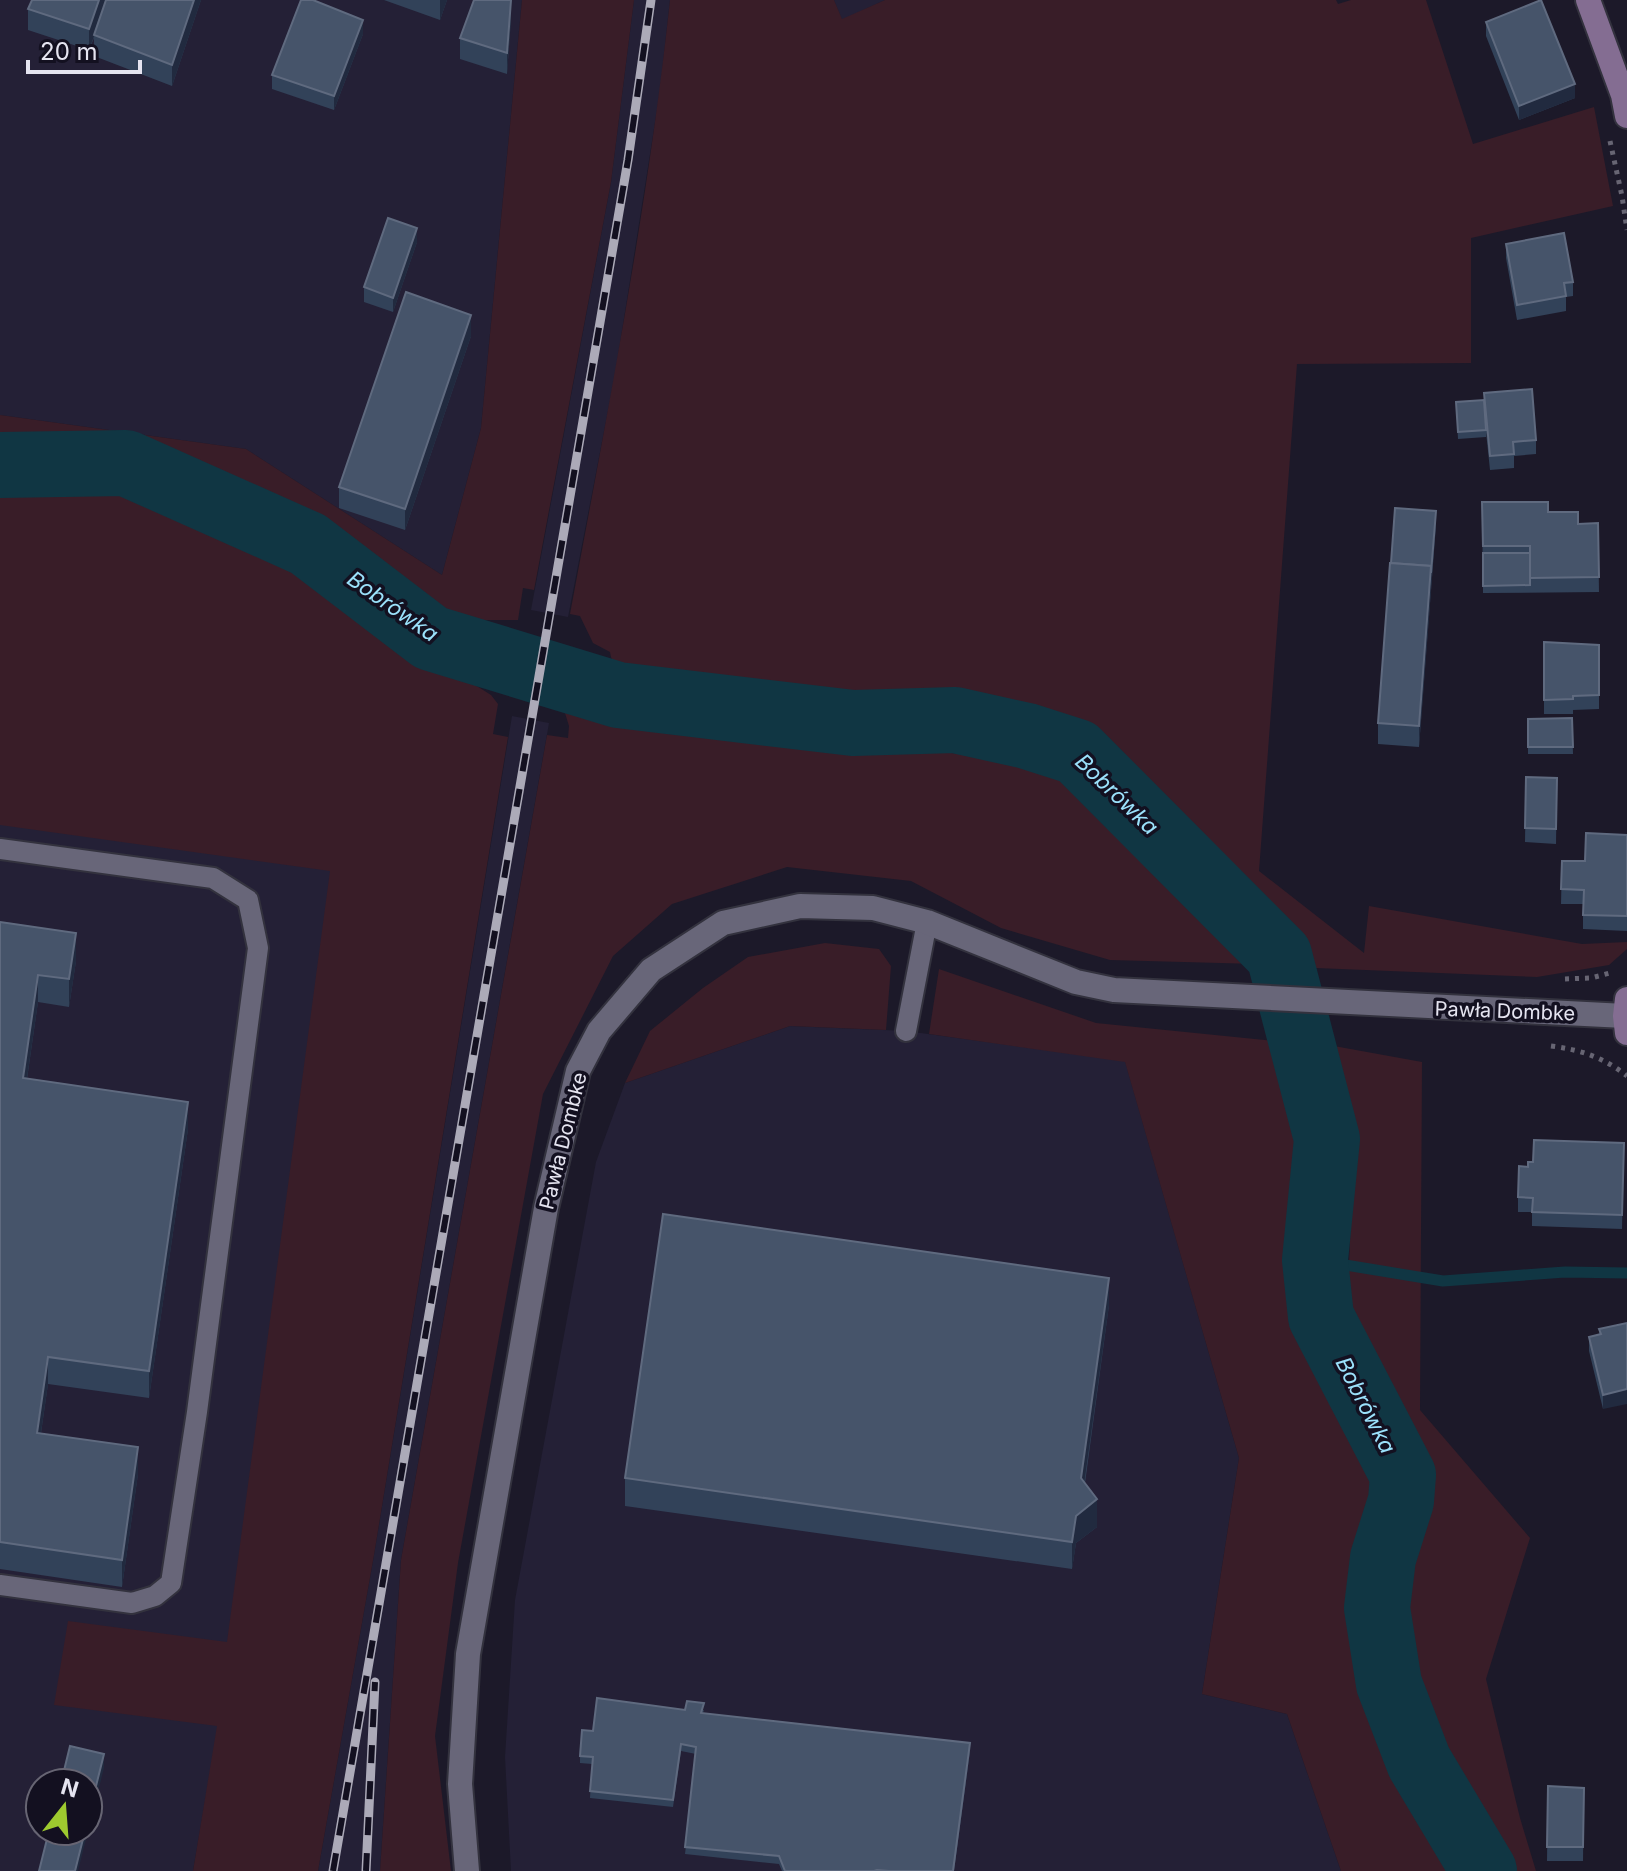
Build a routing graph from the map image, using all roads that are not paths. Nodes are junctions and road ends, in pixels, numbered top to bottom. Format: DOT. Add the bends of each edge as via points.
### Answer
graph roads {
  1 [pos="1588,0"];
  2 [pos="1627,116"];
  3 [pos="0,849"];
  4 [pos="927,922"];
  5 [pos="1626,1016"];
  6 [pos="906,1031"];
  7 [pos="0,1585"];
  8 [pos="467,1871"];
  1 -- 2 [label="street"];
  3 -- 7 [label="lane" via="213,878 248,900 258,948 171,1583 155,1596 132,1603"];
  4 -- 5 [label="street, Pawła Dombke" via="1076,982 1114,990"];
  4 -- 6 [label="lane"];
  4 -- 8 [label="street, Pawła Dombke" via="873,908 800,906 723,923 651,970 599,1031 578,1071 546,1208 468,1654 460,1784"];
}
